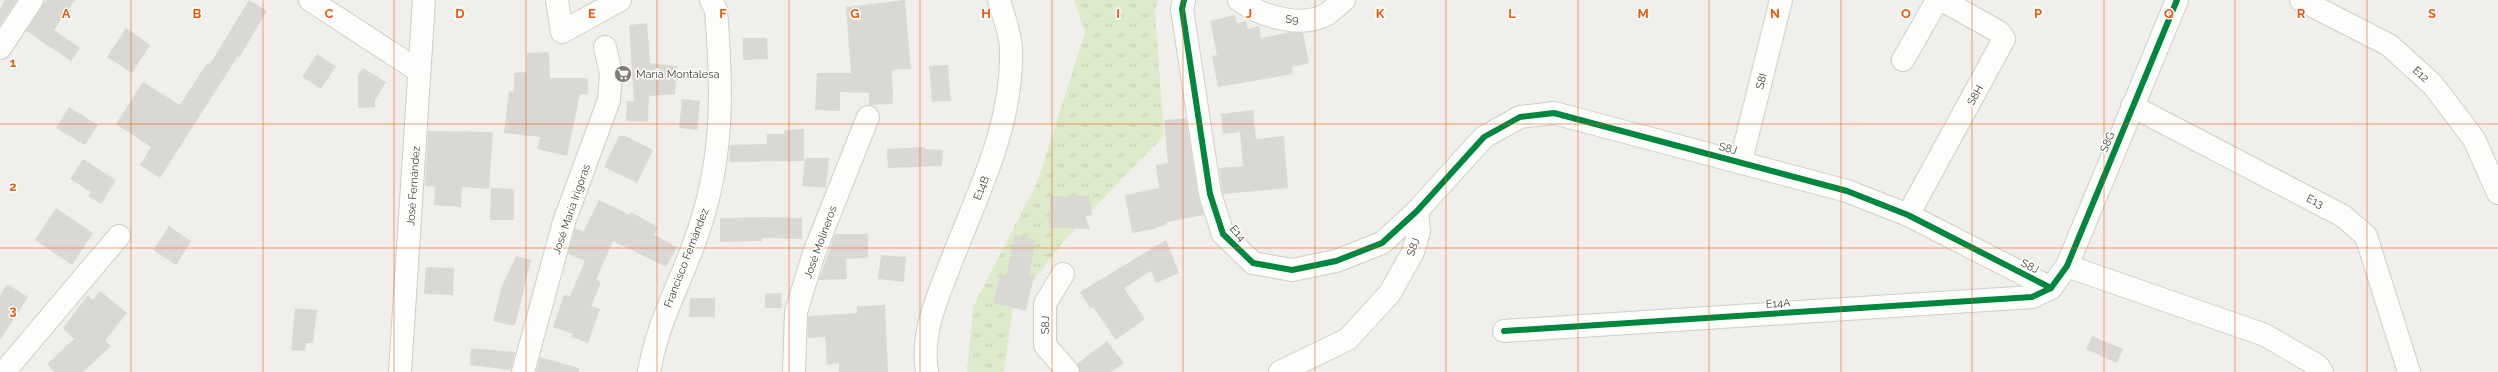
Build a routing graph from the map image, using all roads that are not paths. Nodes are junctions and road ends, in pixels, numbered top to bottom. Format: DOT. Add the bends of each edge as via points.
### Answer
graph roads {
  1 [pos="32,0"];
  2 [pos="310,0"];
  3 [pos="424,0"];
  4 [pos="557,0"];
  5 [pos="620,0"];
  6 [pos="711,0"];
  7 [pos="998,0"];
  8 [pos="1239,0"];
  9 [pos="1344,0"];
  10 [pos="1781,0"];
  11 [pos="1941,0"];
  12 [pos="2177,0"];
  13 [pos="2301,0"];
  14 [pos="1183,4"];
  15 [pos="605,47"];
  16 [pos="0,48"];
  17 [pos="1903,60"];
  18 [pos="419,71"];
  19 [pos="2132,106"];
  20 [pos="868,118"];
  21 [pos="1741,161"];
  22 [pos="2498,193"];
  23 [pos="1417,211"];
  24 [pos="1908,215"];
  25 [pos="119,236"];
  26 [pos="2066,266"];
  27 [pos="1063,274"];
  28 [pos="2051,288"];
  29 [pos="1504,331"];
  30 [pos="4,372"];
  31 [pos="400,372"];
  32 [pos="523,372"];
  33 [pos="649,372"];
  34 [pos="794,372"];
  35 [pos="927,372"];
  36 [pos="1068,372"];
  37 [pos="1280,372"];
  38 [pos="2322,372"];
  39 [pos="2409,372"];
  1 -- 16 [label="street"];
  2 -- 18 [label="street"];
  3 -- 18 [label="street, José Fernández"];
  4 -- 5 [label="street" via="562,32"];
  6 -- 33 [label="street, Francisco Fernández" via="716,10 722,103 713,182 701,225 654,342"];
  7 -- 35 [label="street, E14B" via="1011,49 1007,102 995,154 930,316 924,358"];
  8 -- 9 [label="street, S9" via="1270,17 1299,20 1326,14"];
  10 -- 21 [label="street, S8I"];
  11 -- 17 [label="street, S8H" via="1935,4"];
  11 -- 24 [label="street, S8H" via="1948,1 1999,32 2004,39"];
  12 -- 19 [label="street, S8G"];
  13 -- 22 [label="street, E12" via="2389,45 2433,85 2474,139"];
  14 -- 23 [label="street, E14" via="1210,194 1223,234 1253,263 1292,270 1336,261 1382,243"];
  15 -- 32 [label="street, José María Irigoras" via="611,74 609,100 564,222"];
  18 -- 31 [label="street, José Fernández"];
  19 -- 26 [label="street, S8G"];
  19 -- 39 [label="street, E13" via="2343,216 2366,236"];
  20 -- 34 [label="street, José Molineros" via="814,253 796,312"];
  21 -- 23 [label="street, S8J" via="1554,113 1520,117 1484,137"];
  21 -- 24 [label="street, S8J" via="1847,191"];
  23 -- 37 [label="street, S8J" via="1419,231 1413,252 1390,293 1348,338"];
  24 -- 28 [label="street, S8J"];
  25 -- 30 [label="street"];
  26 -- 28 [label="street, S8G"];
  26 -- 38 [label="street" via="2265,335 2318,366"];
  27 -- 36 [label="street, S8J" via="1045,304 1045,345"];
  28 -- 29 [label="street, E14A" via="2032,297"];
}
